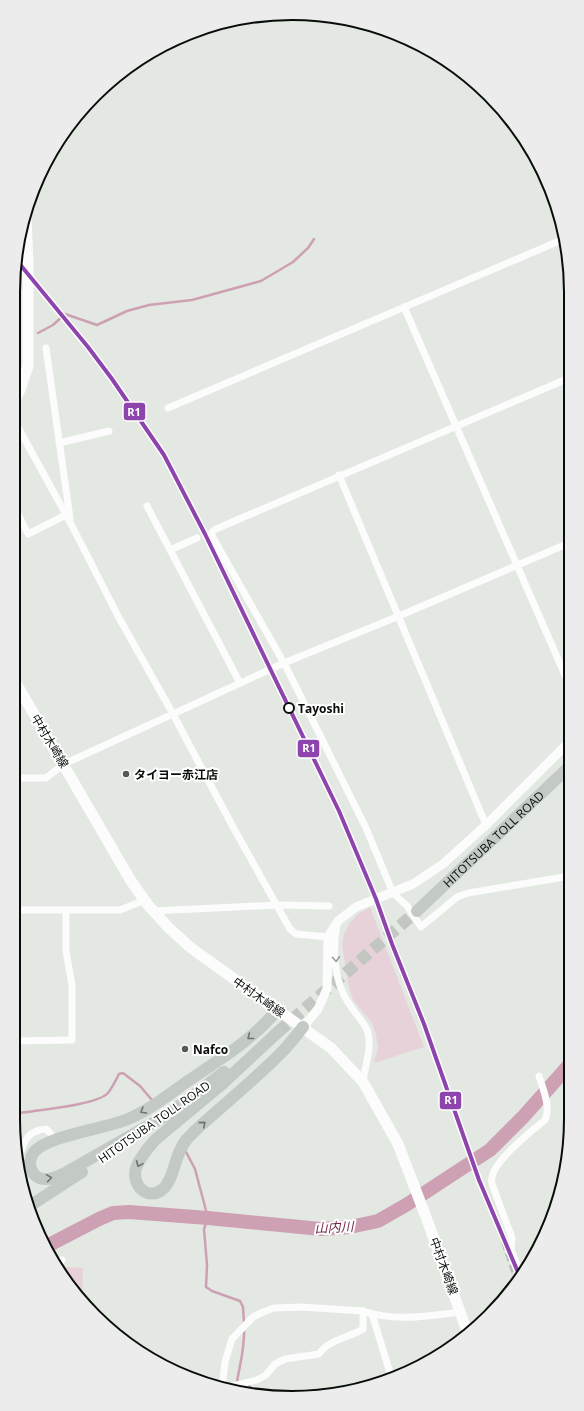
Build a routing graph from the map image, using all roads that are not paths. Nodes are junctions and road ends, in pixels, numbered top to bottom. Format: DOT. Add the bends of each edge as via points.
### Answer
graph roads {
  1 [pos="27,232"];
  2 [pos="559,241"];
  3 [pos="404,307"];
  4 [pos="46,348"];
  5 [pos="564,380"];
  6 [pos="20,390"];
  7 [pos="168,408"];
  8 [pos="456,425"];
  9 [pos="20,431"];
  10 [pos="109,431"];
  11 [pos="59,443"];
  12 [pos="339,475"];
  13 [pos="147,506"];
  14 [pos="66,515"];
  15 [pos="20,518"];
  16 [pos="70,522"];
  17 [pos="197,538"];
  18 [pos="564,545"];
  19 [pos="170,550"];
  20 [pos="517,565"];
  21 [pos="398,616"];
  22 [pos="284,663"];
  23 [pos="564,673"];
  24 [pos="240,684"];
  25 [pos="20,690"];
  26 [pos="174,714"];
  27 [pos="564,747"];
  28 [pos="64,764"];
  29 [pos="564,772"];
  30 [pos="20,778"];
  31 [pos="486,825"];
  32 [pos="564,877"];
  33 [pos="393,893"];
  34 [pos="145,900"];
  35 [pos="278,905"];
  36 [pos="329,906"];
  37 [pos="20,910"];
  38 [pos="66,910"];
  39 [pos="153,911"];
  40 [pos="417,911"];
  41 [pos="338,921"];
  42 [pos="328,937"];
  43 [pos="277,1010"];
  44 [pos="303,1027"];
  45 [pos="20,1041"];
  46 [pos="539,1076"];
  47 [pos="363,1082"];
  48 [pos="174,1111"];
  49 [pos="53,1140"];
  50 [pos="22,1150"];
  51 [pos="33,1204"];
  52 [pos="519,1269"];
  53 [pos="363,1311"];
  54 [pos="460,1312"];
  55 [pos="372,1314"];
  56 [pos="466,1328"];
  57 [pos="390,1373"];
  58 [pos="223,1382"];
  59 [pos="235,1385"];
  1 -- 6 [label="main road" via="28,366"];
  2 -- 3 [label="street"];
  3 -- 7 [label="street"];
  3 -- 8 [label="street"];
  4 -- 11 [label="street"];
  5 -- 8 [label="street"];
  8 -- 12 [label="street"];
  8 -- 20 [label="street"];
  9 -- 14 [label="street"];
  10 -- 11 [label="street"];
  11 -- 16 [label="street"];
  12 -- 21 [label="street"];
  12 -- 22 [label="street" via="212,532"];
  13 -- 19 [label="street"];
  14 -- 15 [label="street" via="28,534"];
  14 -- 16 [label="street"];
  16 -- 26 [label="street" via="118,616"];
  17 -- 19 [label="street"];
  18 -- 20 [label="street"];
  19 -- 24 [label="street"];
  20 -- 21 [label="street"];
  20 -- 23 [label="street"];
  21 -- 22 [label="street"];
  21 -- 31 [label="street"];
  22 -- 24 [label="street"];
  22 -- 33 [label="street" via="362,822"];
  24 -- 26 [label="street"];
  25 -- 28 [label="main road, 中村木崎線"];
  26 -- 28 [label="street"];
  26 -- 35 [label="street" via="233,827"];
  27 -- 31 [label="street"];
  28 -- 30 [label="street" via="46,778"];
  28 -- 34 [label="main road, 中村木崎線" via="131,881"];
  29 -- 40 [label="main road, HITOTSUBA TOLL ROAD"];
  31 -- 33 [label="street" via="443,864 414,884"];
  32 -- 33 [label="street" via="468,893 457,897 421,927 407,906"];
  33 -- 41 [label="street" via="356,907"];
  34 -- 38 [label="street" via="120,910"];
  34 -- 39 [label="main road, 中村木崎線"];
  35 -- 36 [label="street"];
  35 -- 39 [label="street"];
  35 -- 42 [label="street" via="290,929 296,934"];
  37 -- 38 [label="street"];
  38 -- 45 [label="street" via="66,951 72,985 72,1040"];
  39 -- 43 [label="main road, 中村木崎線" via="191,948"];
  41 -- 42 [label="street"];
  41 -- 47 [label="street, one-way" via="335,935 339,984 347,1001 367,1030 370,1048"];
  42 -- 44 [label="street" via="326,989 318,1009"];
  43 -- 44 [label="main road, 中村木崎線"];
  43 -- 49 [label="main road, one-way" via="266,1024 235,1049 150,1107 115,1124"];
  44 -- 47 [label="main road, 中村木崎線" via="331,1048"];
  48 -- 44 [label="main road, HITOTSUBA TOLL ROAD, one-way" via="278,1032 220,1086 155,1140 146,1151 136,1168 136,1175 137,1183 147,1194 156,1193 164,1188 185,1141 283,1052"];
  46 -- 52 [label="street" via="548,1108 545,1120 510,1150 492,1177 492,1184 512,1238 511,1250"];
  47 -- 54 [label="main road, 中村木崎線" via="398,1144"];
  49 -- 48 [label="main road, one-way" via="31,1156 32,1172 43,1180 65,1173"];
  48 -- 51 [label="main road, HITOTSUBA TOLL ROAD"];
  49 -- 50 [label="street" via="46,1129 38,1130 32,1132"];
  53 -- 55 [label="street"];
  53 -- 58 [label="street" via="274,1308 253,1317 232,1339 225,1362"];
  53 -- 59 [label="street" via="364,1329 356,1334 323,1347 319,1354 285,1360 257,1380"];
  54 -- 55 [label="street" via="400,1317"];
  54 -- 56 [label="main road, 中村木崎線"];
  55 -- 57 [label="street"];
}
